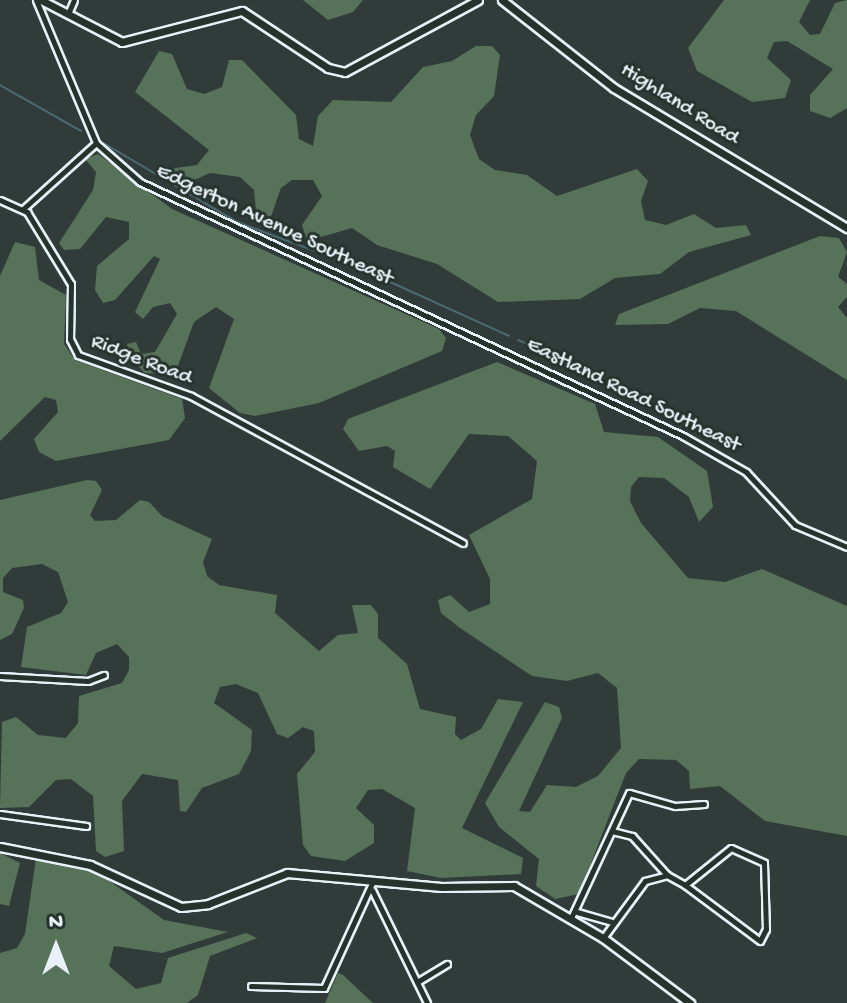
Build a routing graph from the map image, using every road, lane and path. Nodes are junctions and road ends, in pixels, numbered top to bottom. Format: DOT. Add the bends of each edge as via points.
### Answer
graph roads {
  1 [pos="38,0"];
  2 [pos="74,0"];
  3 [pos="478,0"];
  4 [pos="502,0"];
  5 [pos="67,15"];
  6 [pos="96,143"];
  7 [pos="0,200"];
  8 [pos="23,209"];
  9 [pos="847,228"];
  10 [pos="430,317"];
  11 [pos="463,543"];
  12 [pos="847,547"];
  13 [pos="104,675"];
  14 [pos="0,676"];
  15 [pos="704,804"];
  16 [pos="0,814"];
  17 [pos="86,826"];
  18 [pos="612,831"];
  19 [pos="0,847"];
  20 [pos="667,875"];
  21 [pos="373,880"];
  22 [pos="685,885"];
  23 [pos="372,890"];
  24 [pos="574,915"];
  25 [pos="612,922"];
  26 [pos="603,938"];
  27 [pos="447,964"];
  28 [pos="417,982"];
  29 [pos="251,986"];
  30 [pos="427,1003"];
  31 [pos="690,1003"];
  1 -- 5 [label="street"];
  1 -- 6 [label="street"];
  2 -- 5 [label="street"];
  3 -- 5 [label="street" via="345,72 328,68 242,11 122,42"];
  4 -- 9 [label="street, Highland Road" via="614,88"];
  6 -- 8 [label="street"];
  6 -- 10 [label="street, Edgerton Avenue Southeast" via="163,196"];
  7 -- 8 [label="street"];
  8 -- 11 [label="street, Ridge Road" via="71,284 70,339 75,353 191,396"];
  10 -- 12 [label="street, Eastland Road Southeast" via="713,452 755,478 795,525"];
  13 -- 14 [label="street" via="88,681"];
  15 -- 18 [label="street" via="675,806 633,791"];
  16 -- 17 [label="street"];
  18 -- 20 [label="street" via="632,836"];
  18 -- 24 [label="street"];
  19 -- 21 [label="street" via="90,865 165,902 189,907 278,874"];
  20 -- 22 [label="street"];
  20 -- 25 [label="street" via="645,881"];
  21 -- 23 [label="street"];
  21 -- 24 [label="street" via="514,886"];
  22 -- 22 [label="street" via="725,849 759,857 765,937 748,934"];
  23 -- 28 [label="street"];
  23 -- 29 [label="street" via="324,988"];
  24 -- 25 [label="street"];
  24 -- 26 [label="street"];
  25 -- 26 [label="street"];
  26 -- 31 [label="street"];
  27 -- 28 [label="street"];
  28 -- 30 [label="street"];
}
